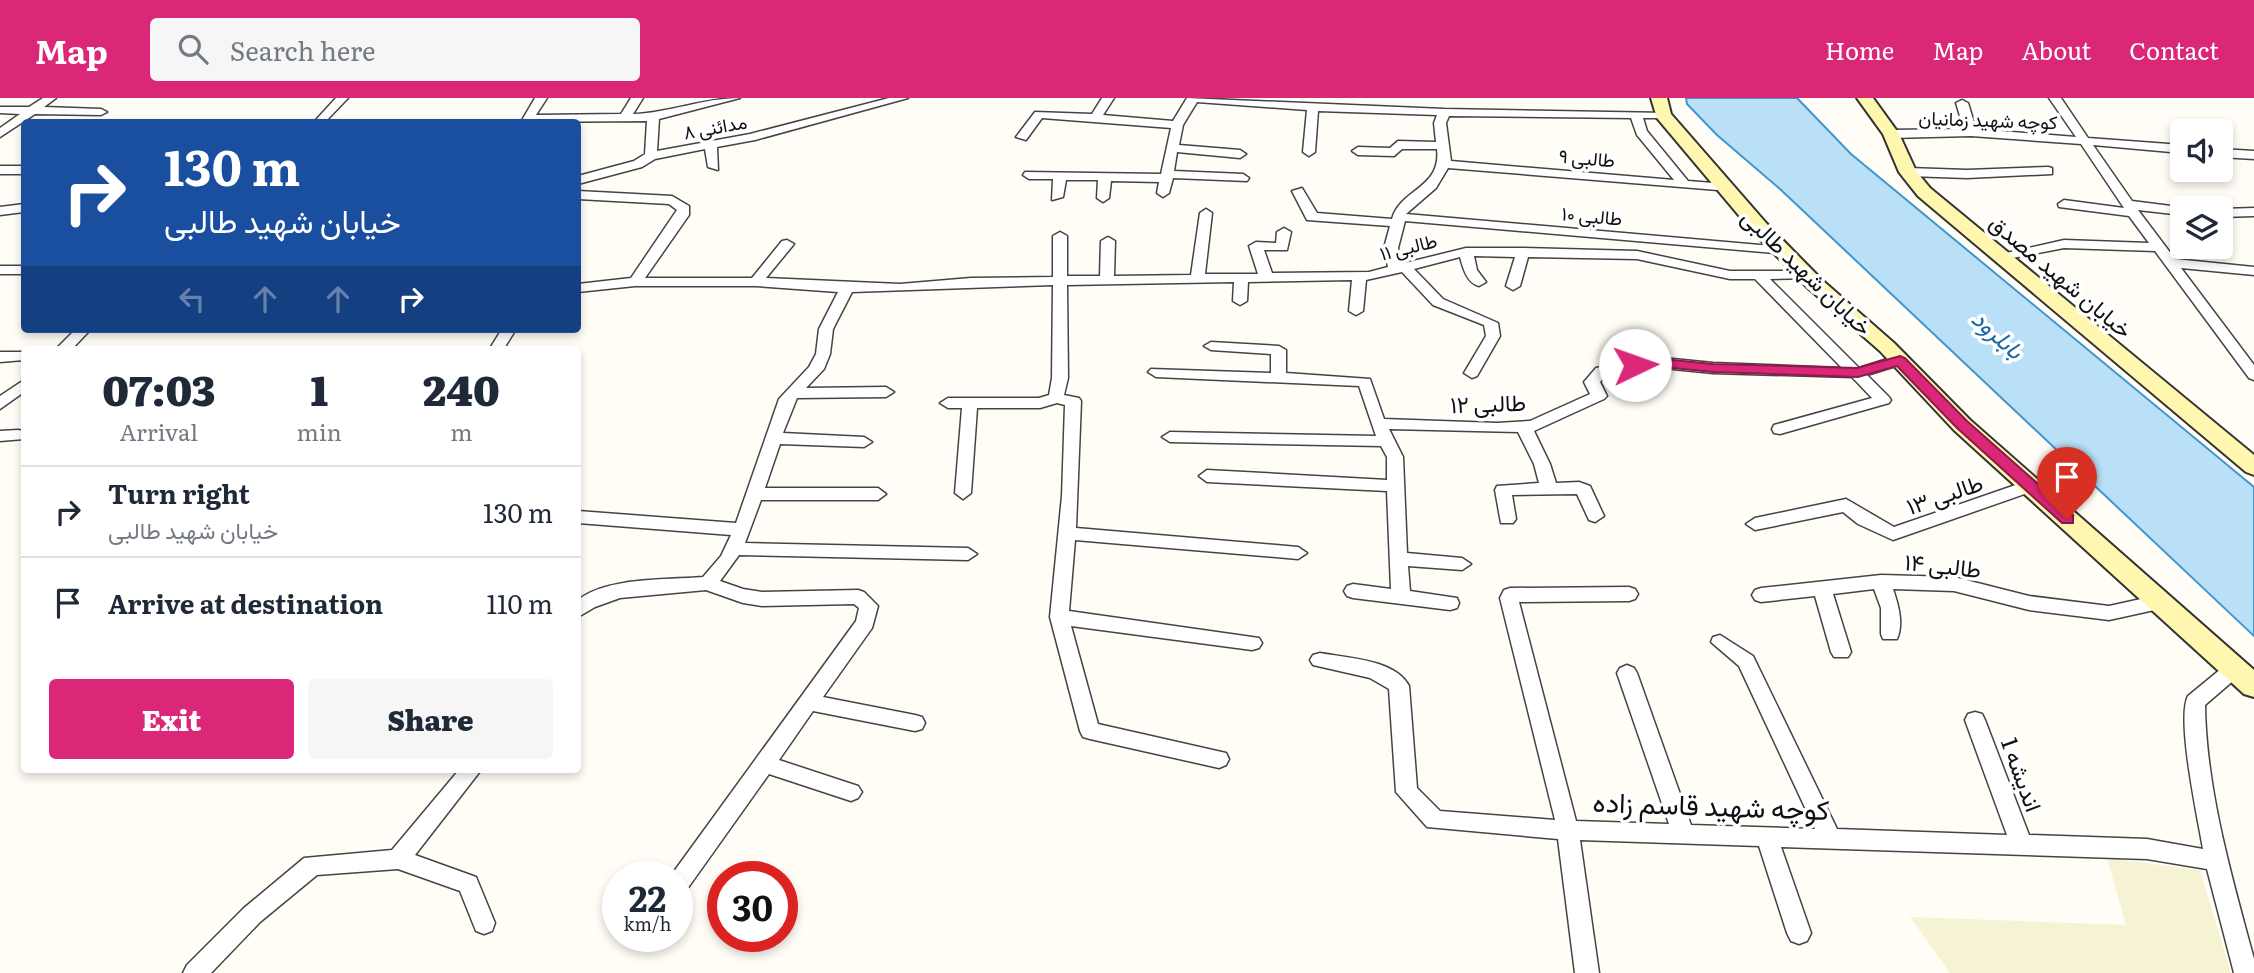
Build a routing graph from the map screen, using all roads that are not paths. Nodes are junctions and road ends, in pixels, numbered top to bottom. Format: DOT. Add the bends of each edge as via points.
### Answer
graph roads {
  1 [pos="50,98"];
  2 [pos="342,98"];
  3 [pos="541,98"];
  4 [pos="637,98"];
  5 [pos="734,98"];
  6 [pos="902,98"];
  7 [pos="1108,98"];
  8 [pos="1194,98"];
  9 [pos="1456,98"];
  10 [pos="1566,98"];
  11 [pos="1849,98"];
  12 [pos="1865,98"];
  13 [pos="2055,98"];
  14 [pos="1344,102"];
  15 [pos="1962,103"];
  16 [pos="1313,106"];
  17 [pos="1661,106"];
  18 [pos="0,110"];
  19 [pos="32,110"];
  20 [pos="101,112"];
  21 [pos="1451,112"];
  22 [pos="1567,113"];
  23 [pos="1636,115"];
  24 [pos="625,117"];
  25 [pos="653,117"];
  26 [pos="1096,118"];
  27 [pos="322,119"];
  28 [pos="528,119"];
  29 [pos="576,119"];
  30 [pos="1177,125"];
  31 [pos="21,131"];
  32 [pos="1,132"];
  33 [pos="1971,132"];
  34 [pos="1891,134"];
  35 [pos="1022,137"];
  36 [pos="2084,140"];
  37 [pos="710,144"];
  38 [pos="1443,146"];
  39 [pos="1172,148"];
  40 [pos="2170,148"];
  41 [pos="1358,151"];
  42 [pos="1310,152"];
  43 [pos="1240,154"];
  44 [pos="2233,154"];
  45 [pos="2254,155"];
  46 [pos="650,156"];
  47 [pos="1444,164"];
  48 [pos="713,167"];
  49 [pos="0,170"];
  50 [pos="21,170"];
  51 [pos="1908,172"];
  52 [pos="2049,172"];
  53 [pos="1029,175"];
  54 [pos="1060,176"];
  55 [pos="1105,176"];
  56 [pos="1168,176"];
  57 [pos="1242,178"];
  58 [pos="581,179"];
  59 [pos="1684,184"];
  60 [pos="1726,188"];
  61 [pos="1298,191"];
  62 [pos="1163,193"];
  63 [pos="581,195"];
  64 [pos="1057,197"];
  65 [pos="1103,198"];
  66 [pos="2064,204"];
  67 [pos="21,208"];
  68 [pos="2131,209"];
  69 [pos="0,211"];
  70 [pos="2170,211"];
  71 [pos="2254,212"];
  72 [pos="1206,213"];
  73 [pos="2233,213"];
  74 [pos="1398,220"];
  75 [pos="1284,232"];
  76 [pos="1060,236"];
  77 [pos="1108,241"];
  78 [pos="787,244"];
  79 [pos="2158,247"];
  80 [pos="1782,251"];
  81 [pos="1466,252"];
  82 [pos="1523,252"];
  83 [pos="2002,258"];
  84 [pos="2171,263"];
  85 [pos="1400,268"];
  86 [pos="0,270"];
  87 [pos="21,270"];
  88 [pos="2254,271"];
  89 [pos="1806,275"];
  90 [pos="1241,276"];
  91 [pos="1266,276"];
  92 [pos="1359,276"];
  93 [pos="1198,277"];
  94 [pos="1760,277"];
  95 [pos="1061,280"];
  96 [pos="1107,280"];
  97 [pos="635,282"];
  98 [pos="756,282"];
  99 [pos="1479,282"];
  100 [pos="1513,286"];
  101 [pos="581,288"];
  102 [pos="847,288"];
  103 [pos="1240,301"];
  104 [pos="1356,310"];
  105 [pos="80,333"];
  106 [pos="66,346"];
  107 [pos="1211,346"];
  108 [pos="21,356"];
  109 [pos="0,357"];
  110 [pos="1900,360"];
  111 [pos="1156,372"];
  112 [pos="1472,373"];
  113 [pos="1858,373"];
  114 [pos="2254,375"];
  115 [pos="1278,378"];
  116 [pos="21,388"];
  117 [pos="886,392"];
  118 [pos="792,393"];
  119 [pos="1056,398"];
  120 [pos="948,402"];
  121 [pos="970,403"];
  122 [pos="2,405"];
  123 [pos="1378,424"];
  124 [pos="1523,426"];
  125 [pos="1780,429"];
  126 [pos="19,435"];
  127 [pos="0,436"];
  128 [pos="1171,437"];
  129 [pos="774,438"];
  130 [pos="1387,441"];
  131 [pos="864,442"];
  132 [pos="2253,465"];
  133 [pos="1208,476"];
  134 [pos="1395,486"];
  135 [pos="2030,486"];
  136 [pos="1549,488"];
  137 [pos="963,493"];
  138 [pos="754,494"];
  139 [pos="878,494"];
  140 [pos="1595,516"];
  141 [pos="581,517"];
  142 [pos="1507,519"];
  143 [pos="1755,524"];
  144 [pos="742,530"];
  145 [pos="1065,533"];
  146 [pos="733,549"];
  147 [pos="1298,553"];
  148 [pos="968,554"];
  149 [pos="1400,559"];
  150 [pos="1462,564"];
  151 [pos="1881,582"];
  152 [pos="708,583"];
  153 [pos="1822,589"];
  154 [pos="1353,591"];
  155 [pos="1629,594"];
  156 [pos="1761,595"];
  157 [pos="1401,597"];
  158 [pos="2159,602"];
  159 [pos="1450,603"];
  160 [pos="581,606"];
  161 [pos="1059,617"];
  162 [pos="1890,634"];
  163 [pos="1720,642"];
  164 [pos="1252,643"];
  165 [pos="1841,652"];
  166 [pos="1320,660"];
  167 [pos="2234,669"];
  168 [pos="1627,673"];
  169 [pos="2254,686"];
  170 [pos="810,702"];
  171 [pos="1975,720"];
  172 [pos="915,723"];
  173 [pos="1219,759"];
  174 [pos="765,764"];
  175 [pos="469,773"];
  176 [pos="851,792"];
  177 [pos="1568,830"];
  178 [pos="1682,831"];
  179 [pos="1766,835"];
  180 [pos="1830,838"];
  181 [pos="2022,846"];
  182 [pos="398,859"];
  183 [pos="2216,861"];
  184 [pos="693,863"];
  185 [pos="484,923"];
  186 [pos="1799,933"];
  187 [pos="195,973"];
  188 [pos="1587,973"];
  189 [pos="2246,973"];
  1 -- 19 [label="street"];
  2 -- 27 [label="street"];
  3 -- 28 [label="street"];
  4 -- 24 [label="street"];
  5 -- 25 [label="street"];
  6 -- 37 [label="street, مدائنی ۸"];
  7 -- 26 [label="street"];
  8 -- 16 [label="street"];
  8 -- 30 [label="street"];
  9 -- 21 [label="street"];
  10 -- 22 [label="street"];
  11 -- 34 [label="street"];
  12 -- 34 [label="street, خیابان شهید مصدق"];
  13 -- 36 [label="street"];
  14 -- 16 [label="street"];
  14 -- 21 [label="street"];
  15 -- 33 [label="street"];
  16 -- 42 [label="street"];
  17 -- 23 [label="street"];
  17 -- 60 [label="street, خیابان شهید طالبی"];
  18 -- 19 [label="street"];
  19 -- 20 [label="street"];
  19 -- 32 [label="street"];
  21 -- 22 [label="street"];
  21 -- 38 [label="street" via="1440,123"];
  22 -- 23 [label="street"];
  23 -- 59 [label="street" via="1642,132"];
  24 -- 25 [label="street"];
  24 -- 29 [label="street"];
  25 -- 46 [label="street"];
  26 -- 30 [label="street"];
  26 -- 35 [label="street" via="1039,114"];
  30 -- 39 [label="street"];
  31 -- 32 [label="street"];
  33 -- 34 [label="street, کوچه شهید زمانیان"];
  33 -- 36 [label="street, کوچه شهید زمانیان"];
  34 -- 51 [label="street, خیابان شهید مصدق"];
  36 -- 40 [label="street, کوچه شهید زمانیان"];
  36 -- 68 [label="street"];
  37 -- 46 [label="street, مدائنی ۸"];
  37 -- 48 [label="street"];
  38 -- 41 [label="street" via="1398,145 1394,152"];
  38 -- 47 [label="street"];
  39 -- 43 [label="street"];
  39 -- 56 [label="street"];
  44 -- 45 [label="street"];
  46 -- 58 [label="street, مدائنی ۸" via="638,164"];
  47 -- 59 [label="street, طالبی ۹"];
  47 -- 74 [label="street" via="1432,185 1401,210"];
  49 -- 50 [label="street"];
  51 -- 52 [label="street"];
  51 -- 83 [label="street, خیابان شهید مصدق" via="1924,192"];
  53 -- 54 [label="street"];
  54 -- 55 [label="street"];
  54 -- 64 [label="street"];
  55 -- 56 [label="street"];
  55 -- 65 [label="street"];
  56 -- 57 [label="street"];
  56 -- 62 [label="street"];
  59 -- 60 [label="street, طالبی ۹"];
  60 -- 80 [label="street, خیابان شهید طالبی"];
  61 -- 74 [label="street, طالبی ۱۰" via="1312,217"];
  63 -- 97 [label="street" via="672,200 684,209"];
  66 -- 68 [label="street"];
  67 -- 69 [label="street"];
  68 -- 70 [label="street"];
  68 -- 79 [label="street"];
  71 -- 73 [label="street"];
  72 -- 93 [label="street"];
  74 -- 80 [label="street, طالبی ۱۰"];
  74 -- 85 [label="street" via="1391,248"];
  75 -- 91 [label="street" via="1282,247 1256,246"];
  76 -- 95 [label="street"];
  77 -- 96 [label="street"];
  78 -- 98 [label="street"];
  79 -- 83 [label="street" via="2064,244"];
  79 -- 84 [label="street"];
  80 -- 89 [label="street, خیابان شهید طالبی"];
  81 -- 82 [label="street, طالبی ۱۱"];
  81 -- 85 [label="street, طالبی ۱۱"];
  81 -- 99 [label="street" via="1469,270"];
  82 -- 94 [label="street, طالبی ۱۱" via="1637,255"];
  82 -- 100 [label="street"];
  83 -- 132 [label="street, خیابان شهید مصدق"];
  84 -- 88 [label="street"];
  84 -- 114 [label="street"];
  85 -- 92 [label="street, طالبی ۱۱"];
  85 -- 112 [label="street" via="1438,302 1491,323 1493,336"];
  86 -- 87 [label="street"];
  89 -- 94 [label="street, طالبی ۱۱"];
  89 -- 110 [label="street, خیابان شهید طالبی"];
  90 -- 91 [label="street, طالبی ۱۱"];
  90 -- 93 [label="street, طالبی ۱۱"];
  90 -- 103 [label="street"];
  91 -- 92 [label="street, طالبی ۱۱"];
  92 -- 104 [label="street"];
  93 -- 96 [label="street, طالبی ۱۱"];
  94 -- 113 [label="street"];
  95 -- 96 [label="street, طالبی ۱۱"];
  95 -- 102 [label="street, طالبی ۱۱"];
  95 -- 119 [label="street"];
  97 -- 98 [label="street, طالبی ۱۱"];
  97 -- 101 [label="street, طالبی ۱۱"];
  98 -- 102 [label="street, طالبی ۱۱"];
  102 -- 118 [label="street" via="826,328 816,369"];
  105 -- 106 [label="street"];
  107 -- 115 [label="street" via="1279,350"];
  108 -- 109 [label="street"];
  110 -- 113 [label="street, طالبی ۱۲"];
  110 -- 135 [label="street, خیابان شهید طالبی" via="1962,425"];
  111 -- 115 [label="street"];
  113 -- 124 [label="street, طالبی ۱۲" via="1653,362 1601,371 1592,382 1599,396 1533,426"];
  113 -- 125 [label="street" via="1884,400"];
  115 -- 123 [label="street" via="1365,382"];
  116 -- 122 [label="street"];
  117 -- 118 [label="street"];
  118 -- 129 [label="street"];
  119 -- 121 [label="street" via="1040,403"];
  119 -- 145 [label="street" via="1073,401"];
  120 -- 121 [label="street"];
  121 -- 137 [label="street"];
  123 -- 124 [label="street, طالبی ۱۲"];
  123 -- 130 [label="street"];
  124 -- 136 [label="street"];
  126 -- 127 [label="street"];
  128 -- 130 [label="street"];
  129 -- 131 [label="street"];
  129 -- 138 [label="street"];
  130 -- 134 [label="street" via="1395,457"];
  133 -- 134 [label="street"];
  134 -- 149 [label="street"];
  135 -- 143 [label="street, طالبی ۱۳" via="1893,534 1846,505"];
  135 -- 158 [label="street, خیابان شهید طالبی"];
  136 -- 140 [label="street" via="1584,490"];
  136 -- 142 [label="street" via="1503,491"];
  138 -- 139 [label="street"];
  138 -- 144 [label="street"];
  141 -- 144 [label="street"];
  144 -- 146 [label="street"];
  145 -- 147 [label="street"];
  145 -- 161 [label="street"];
  146 -- 148 [label="street"];
  146 -- 152 [label="street"];
  149 -- 150 [label="street"];
  149 -- 157 [label="street"];
  151 -- 153 [label="street, طالبی ۱۴"];
  151 -- 158 [label="street, طالبی ۱۴" via="1954,584 2029,603 2109,612"];
  151 -- 162 [label="street" via="1890,608"];
  152 -- 160 [label="street" via="612,593"];
  152 -- 170 [label="street" via="724,593 798,599 858,597 869,606 865,623"];
  153 -- 156 [label="street, طالبی ۱۴"];
  153 -- 165 [label="street"];
  154 -- 157 [label="street"];
  155 -- 177 [label="street" via="1509,598"];
  157 -- 159 [label="street"];
  158 -- 167 [label="street, خیابان شهید طالبی"];
  161 -- 164 [label="street"];
  161 -- 173 [label="street" via="1090,731"];
  163 -- 180 [label="street" via="1746,661"];
  166 -- 177 [label="street, کوچه شهید قاسم زاده" via="1381,675 1399,686 1407,792 1435,820"];
  167 -- 169 [label="street, خیابان شهید طالبی"];
  167 -- 183 [label="street" via="2195,702 2195,731"];
  168 -- 178 [label="street"];
  170 -- 172 [label="street"];
  170 -- 174 [label="street"];
  171 -- 181 [label="street, اندیشه 1"];
  174 -- 176 [label="street"];
  174 -- 184 [label="street"];
  175 -- 182 [label="street"];
  177 -- 178 [label="street, کوچه شهید قاسم زاده"];
  177 -- 188 [label="street"];
  178 -- 179 [label="street, کوچه شهید قاسم زاده"];
  179 -- 180 [label="street, کوچه شهید قاسم زاده"];
  179 -- 186 [label="street"];
  180 -- 181 [label="street, کوچه شهید قاسم زاده"];
  181 -- 183 [label="street, کوچه شهید قاسم زاده" via="2147,849"];
  182 -- 185 [label="street" via="468,884"];
  182 -- 187 [label="street" via="312,865 252,915"];
  183 -- 189 [label="street"];
}
